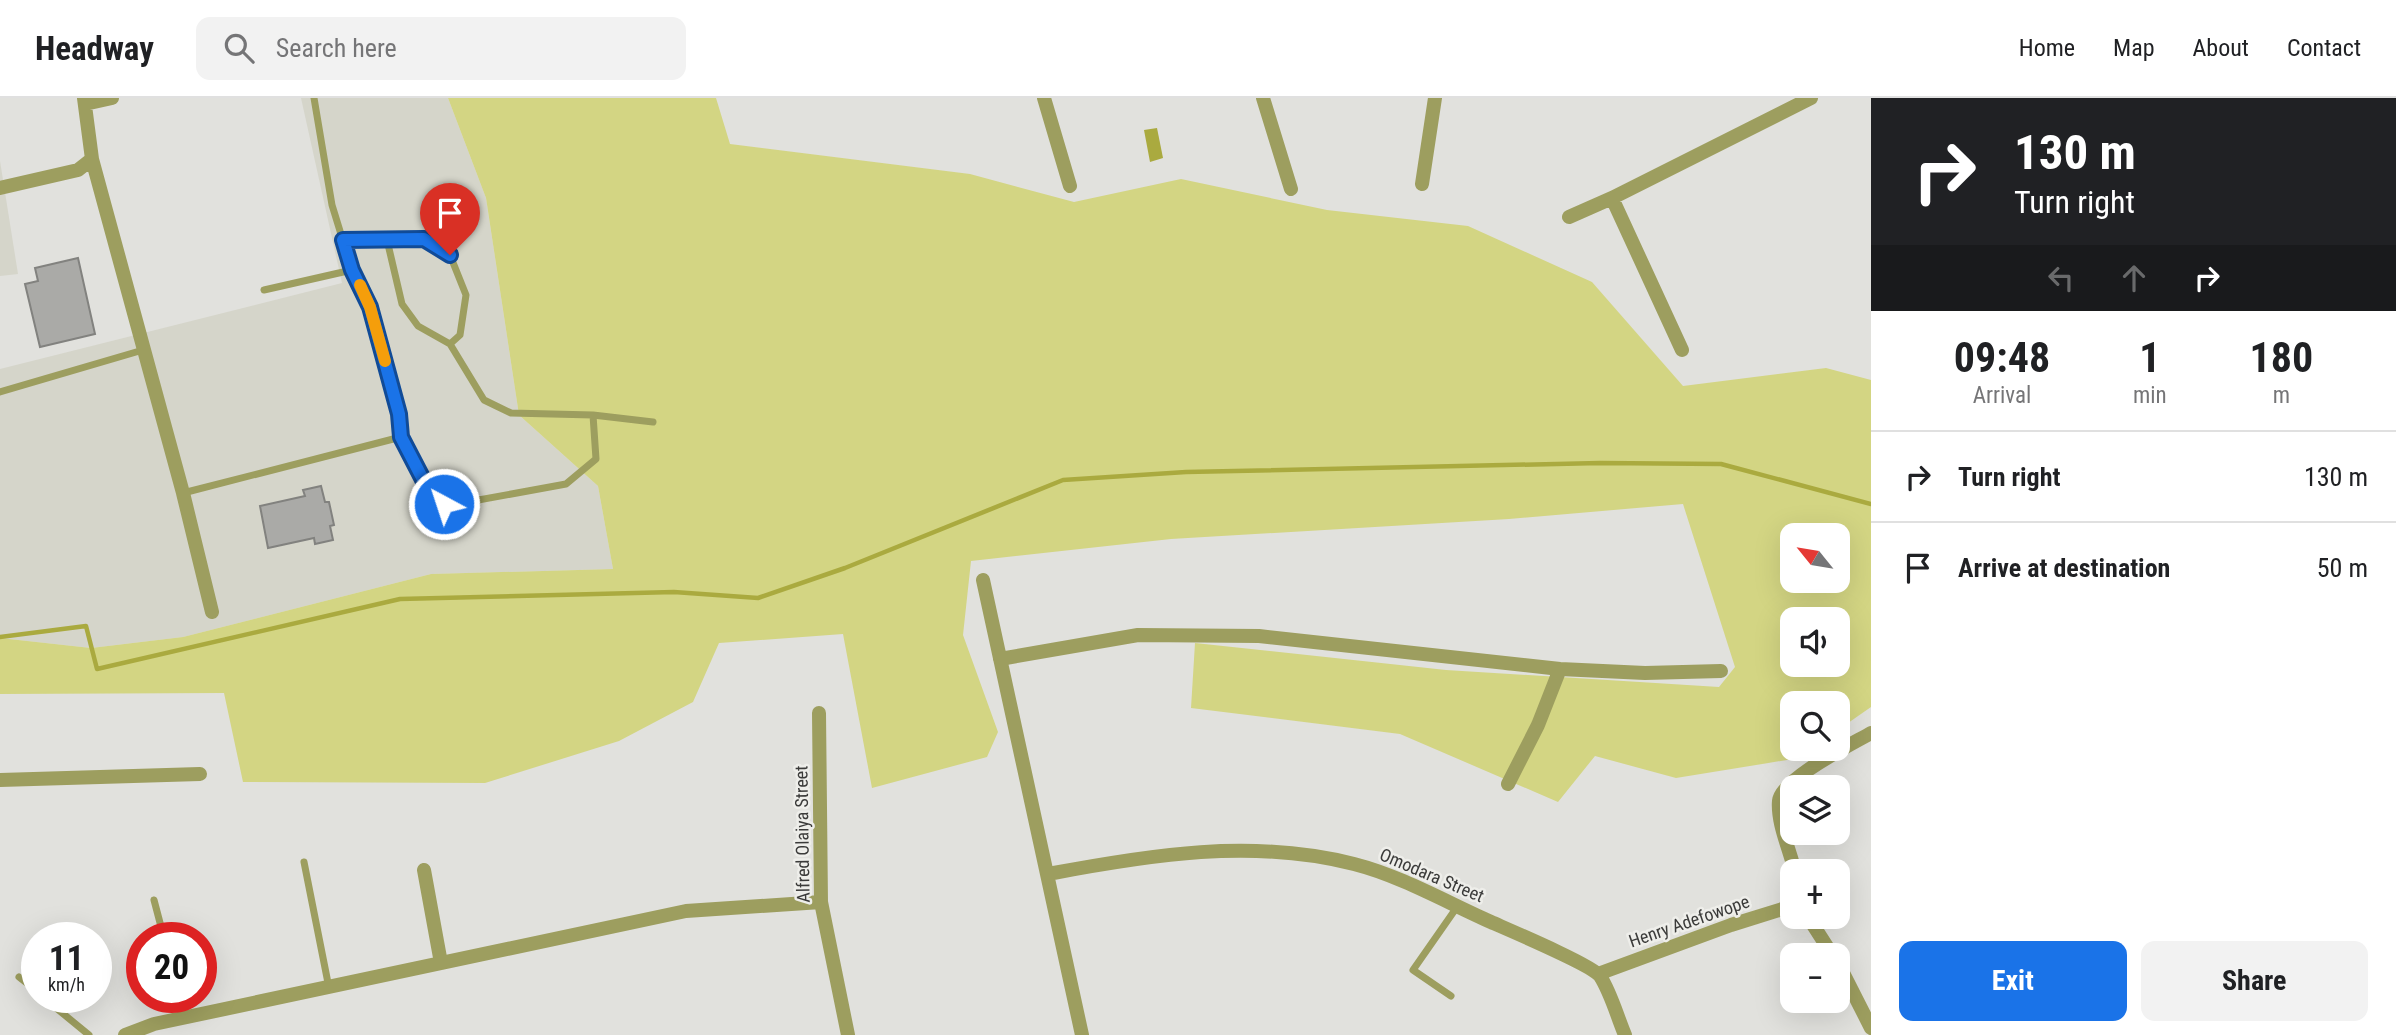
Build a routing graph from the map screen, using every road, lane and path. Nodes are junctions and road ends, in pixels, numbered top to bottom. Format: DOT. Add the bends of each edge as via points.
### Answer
graph roads {
  1 [pos="112,98"];
  2 [pos="314,98"];
  3 [pos="1044,98"];
  4 [pos="1263,98"];
  5 [pos="1435,98"];
  6 [pos="1811,98"];
  7 [pos="84,101"];
  8 [pos="92,159"];
  9 [pos="1422,184"];
  10 [pos="1070,186"];
  11 [pos="0,188"];
  12 [pos="1291,189"];
  13 [pos="1612,198"];
  14 [pos="1569,217"];
  15 [pos="343,240"];
  16 [pos="387,240"];
  17 [pos="352,270"];
  18 [pos="264,290"];
  19 [pos="450,344"];
  20 [pos="142,350"];
  21 [pos="1682,350"];
  22 [pos="0,392"];
  23 [pos="593,415"];
  24 [pos="653,422"];
  25 [pos="401,437"];
  26 [pos="183,493"];
  27 [pos="983,580"];
  28 [pos="212,612"];
  29 [pos="1000,659"];
  30 [pos="1560,669"];
  31 [pos="1721,671"];
  32 [pos="819,713"];
  33 [pos="1871,733"];
  34 [pos="200,775"];
  35 [pos="0,780"];
  36 [pos="1508,784"];
  37 [pos="1792,859"];
  38 [pos="304,862"];
  39 [pos="424,870"];
  40 [pos="1048,874"];
  41 [pos="154,900"];
  42 [pos="821,902"];
  43 [pos="1457,906"];
  44 [pos="1780,910"];
  45 [pos="160,922"];
  46 [pos="441,963"];
  47 [pos="1598,974"];
  48 [pos="1850,986"];
  49 [pos="329,989"];
  50 [pos="1451,996"];
  51 [pos="62,1013"];
  52 [pos="183,1013"];
  53 [pos="184,1018"];
  54 [pos="1871,1028"];
  55 [pos="89,1035"];
  56 [pos="125,1035"];
  57 [pos="848,1035"];
  58 [pos="1082,1035"];
  59 [pos="1625,1035"];
  1 -- 7 [label="street"];
  2 -- 15 [label="lane" via="332,205"];
  3 -- 10 [label="street"];
  4 -- 12 [label="street"];
  5 -- 9 [label="street"];
  6 -- 13 [label="street"];
  7 -- 8 [label="street"];
  8 -- 11 [label="street" via="78,170"];
  8 -- 20 [label="street"];
  13 -- 14 [label="street"];
  13 -- 21 [label="street"];
  15 -- 16 [label="lane"];
  15 -- 17 [label="lane"];
  16 -- 19 [label="lane" via="402,304 418,326"];
  16 -- 19 [label="lane" via="424,239 450,255 466,295 460,335"];
  17 -- 18 [label="lane"];
  17 -- 25 [label="lane" via="370,307"];
  19 -- 23 [label="lane" via="484,400 511,413"];
  20 -- 22 [label="lane"];
  20 -- 26 [label="street"];
  23 -- 24 [label="lane"];
  23 -- 25 [label="lane" via="596,459 566,484 452,505 437,500 429,491"];
  25 -- 26 [label="lane"];
  26 -- 28 [label="street"];
  27 -- 29 [label="street"];
  29 -- 30 [label="street" via="1138,635 1259,636"];
  29 -- 40 [label="street"];
  30 -- 31 [label="street"];
  30 -- 36 [label="street"];
  32 -- 42 [label="street, Alfred Olaiya Street"];
  33 -- 37 [label="street" via="1782,792 1779,801"];
  34 -- 35 [label="street"];
  38 -- 49 [label="lane"];
  39 -- 46 [label="street"];
  40 -- 43 [label="street, Omodara Street" via="1178,853 1282,852 1353,863"];
  40 -- 58 [label="street"];
  41 -- 45 [label="lane"];
  42 -- 46 [label="street" via="686,911"];
  42 -- 57 [label="street, Alfred Olaiya Street"];
  43 -- 47 [label="street, Omodara Street"];
  43 -- 50 [label="lane" via="1413,970"];
  44 -- 47 [label="street, Henry Adefowope"];
  46 -- 49 [label="street"];
  47 -- 59 [label="street"];
  48 -- 54 [label="street"];
  49 -- 53 [label="street"];
  51 -- 55 [label="lane"];
  52 -- 53 [label="lane"];
  53 -- 56 [label="street"];
}
